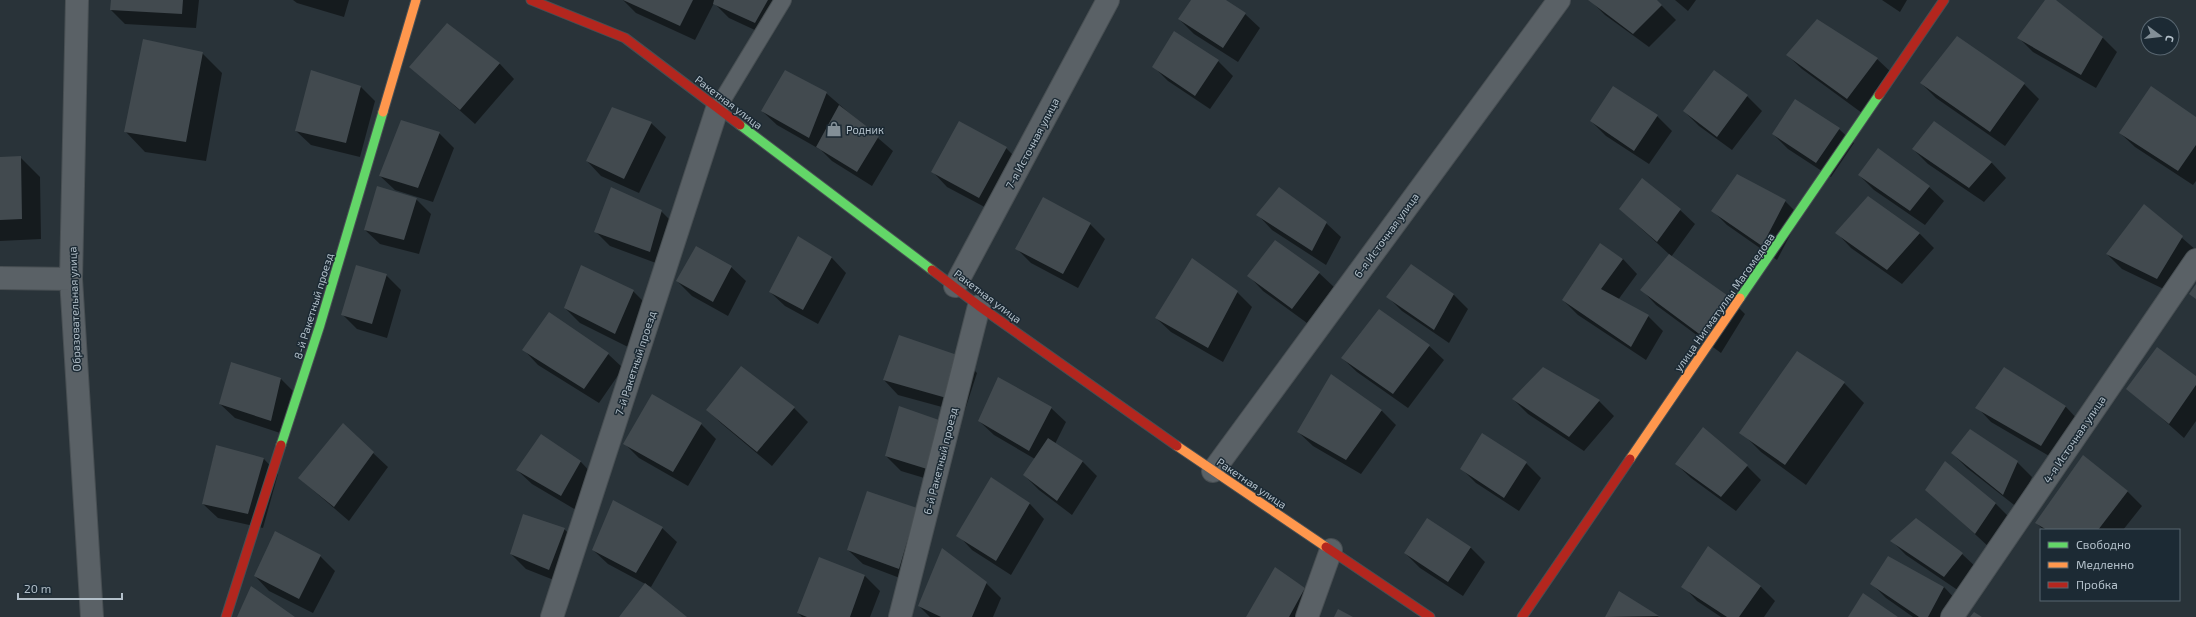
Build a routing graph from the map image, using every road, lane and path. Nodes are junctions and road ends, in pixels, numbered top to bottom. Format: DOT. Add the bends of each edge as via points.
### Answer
graph roads {
  1 [pos="77,0"];
  2 [pos="416,0"];
  3 [pos="531,0"];
  4 [pos="784,0"];
  5 [pos="1108,0"];
  6 [pos="1560,0"];
  7 [pos="1944,0"];
  8 [pos="717,109"];
  9 [pos="2196,260"];
  10 [pos="0,278"];
  11 [pos="71,279"];
  12 [pos="955,286"];
  13 [pos="980,306"];
  14 [pos="1213,471"];
  15 [pos="1331,550"];
  16 [pos="92,617"];
  17 [pos="226,617"];
  18 [pos="552,617"];
  19 [pos="900,617"];
  20 [pos="1307,617"];
  21 [pos="1430,617"];
  22 [pos="1522,617"];
  23 [pos="1952,617"];
  1 -- 11 [label="street, Образовательная улица"];
  2 -- 17 [label="street, 8-й Ракетный проезд" via="320,325"];
  3 -- 8 [label="street, Ракетная улица" via="625,38"];
  4 -- 8 [label="lane"];
  5 -- 12 [label="street, 7-я Источная улица"];
  6 -- 14 [label="street, 6-я Источная улица"];
  7 -- 22 [label="street, улица Нигматуллы Магомедова"];
  8 -- 12 [label="street, Ракетная улица"];
  8 -- 18 [label="street, 7-й Ракетный проезд"];
  9 -- 23 [label="street, 4-я Источная улица"];
  10 -- 11 [label="street"];
  11 -- 16 [label="street, Образовательная улица"];
  12 -- 13 [label="street, Ракетная улица"];
  13 -- 14 [label="street, Ракетная улица"];
  13 -- 19 [label="street, 6-й Ракетный проезд"];
  14 -- 15 [label="street, Ракетная улица"];
  15 -- 20 [label="street"];
  15 -- 21 [label="street, Ракетная улица"];
}
